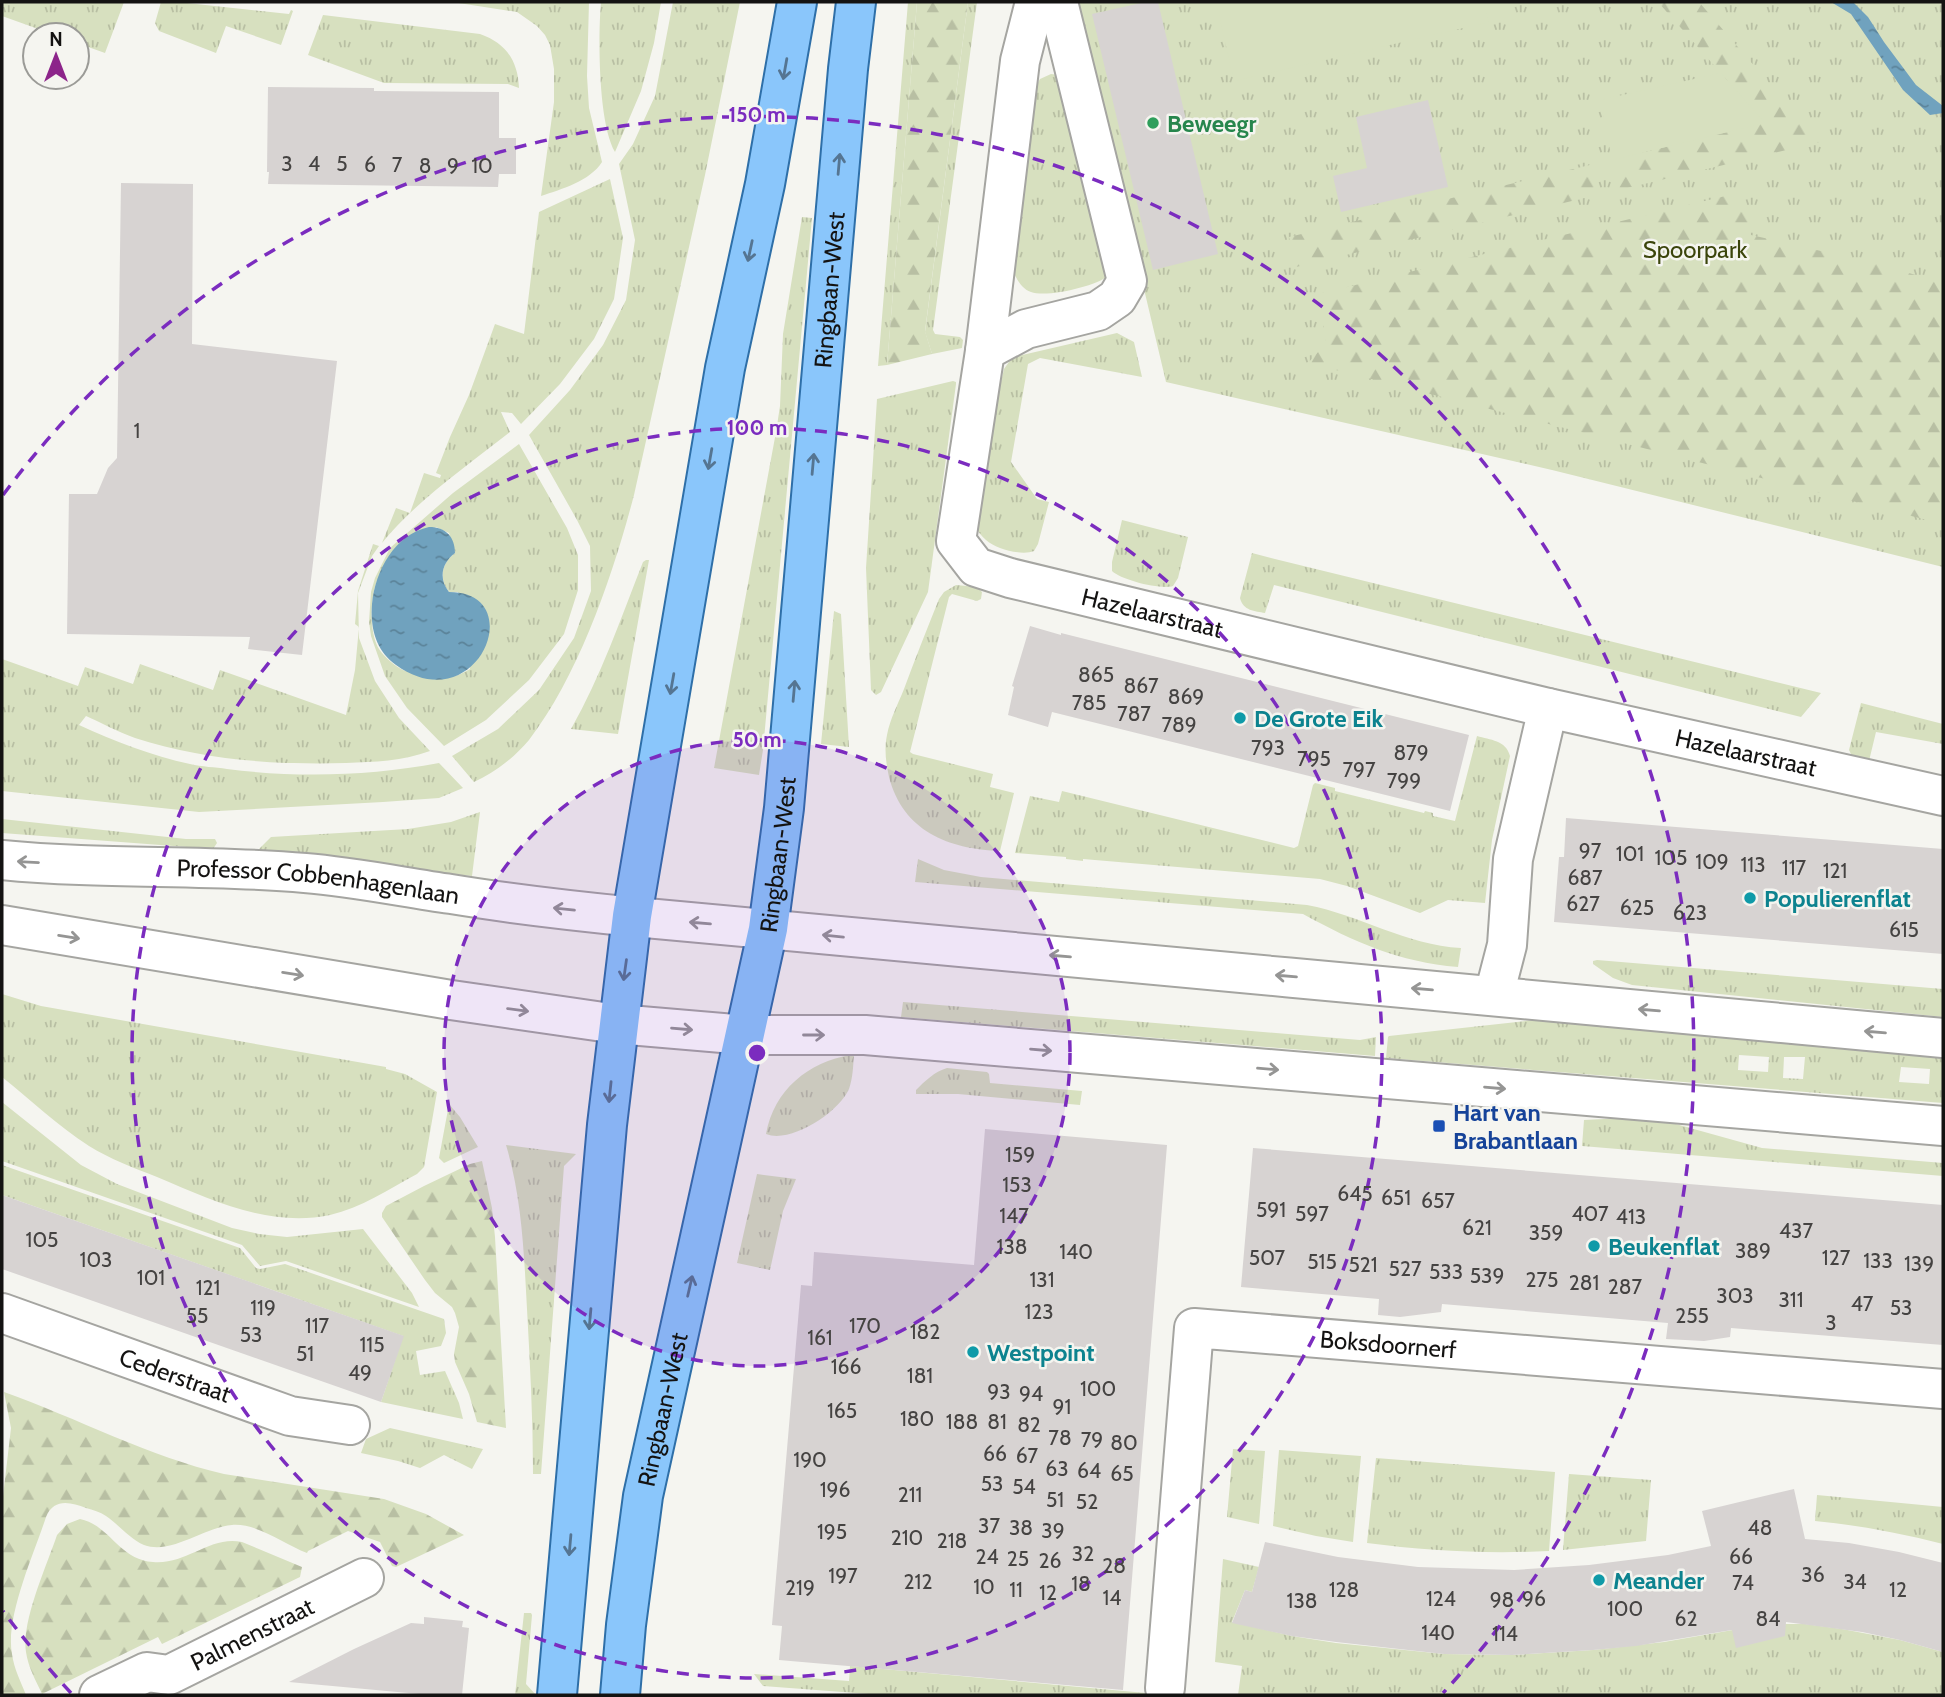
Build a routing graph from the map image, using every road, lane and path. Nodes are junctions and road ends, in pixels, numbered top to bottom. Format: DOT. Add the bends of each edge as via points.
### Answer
graph roads {
  1 [pos="797,2"];
  2 [pos="856,2"];
  3 [pos="1035,2"];
  4 [pos="1058,2"];
  5 [pos="985,351"];
  6 [pos="1548,709"];
  7 [pos="1943,796"];
  8 [pos="2,860"];
  9 [pos="632,916"];
  10 [pos="2,925"];
  11 [pos="768,929"];
  12 [pos="1494,995"];
  13 [pos="617,1024"];
  14 [pos="746,1035"];
  15 [pos="1943,1038"];
  16 [pos="1943,1126"];
  17 [pos="2,1313"];
  18 [pos="1943,1389"];
  19 [pos="350,1425"];
  20 [pos="364,1578"];
  21 [pos="1165,1688"];
  22 [pos="99,1695"];
  23 [pos="557,1695"];
  24 [pos="620,1695"];
  1 -- 9 [label="main road, one-way" via="765,184 725,368"];
  11 -- 2 [label="main road, Ringbaan-West, one-way" via="784,808"];
  3 -- 5 [label="street, Hazelaarstraat" via="1020,61"];
  4 -- 5 [label="street" via="1127,281 1117,298 1098,311 1026,330"];
  5 -- 6 [label="street, Hazelaarstraat" via="956,541 976,567"];
  6 -- 7 [label="street, Hazelaarstraat"];
  6 -- 12 [label="street" via="1513,859 1507,945"];
  9 -- 8 [label="street, Professor Cobbenhagenlaan, one-way" via="499,902 312,873"];
  11 -- 9 [label="street, Professor Cobbenhagenlaan, one-way"];
  9 -- 13 [label="main road, one-way"];
  10 -- 13 [label="street, one-way"];
  12 -- 11 [label="street, one-way"];
  11 -- 14 [label="main road, Ringbaan-West"];
  15 -- 12 [label="street, one-way"];
  13 -- 14 [label="street, one-way"];
  13 -- 23 [label="main road, one-way"];
  14 -- 16 [label="street, one-way" via="865,1035"];
  24 -- 14 [label="main road, Ringbaan-West, one-way" via="643,1496"];
  17 -- 19 [label="street, Cederstraat" via="290,1416"];
  18 -- 21 [label="street, Boksdoornerf" via="1194,1328"];
  20 -- 22 [label="street, Palmenstraat" via="169,1675 148,1672"];
}
